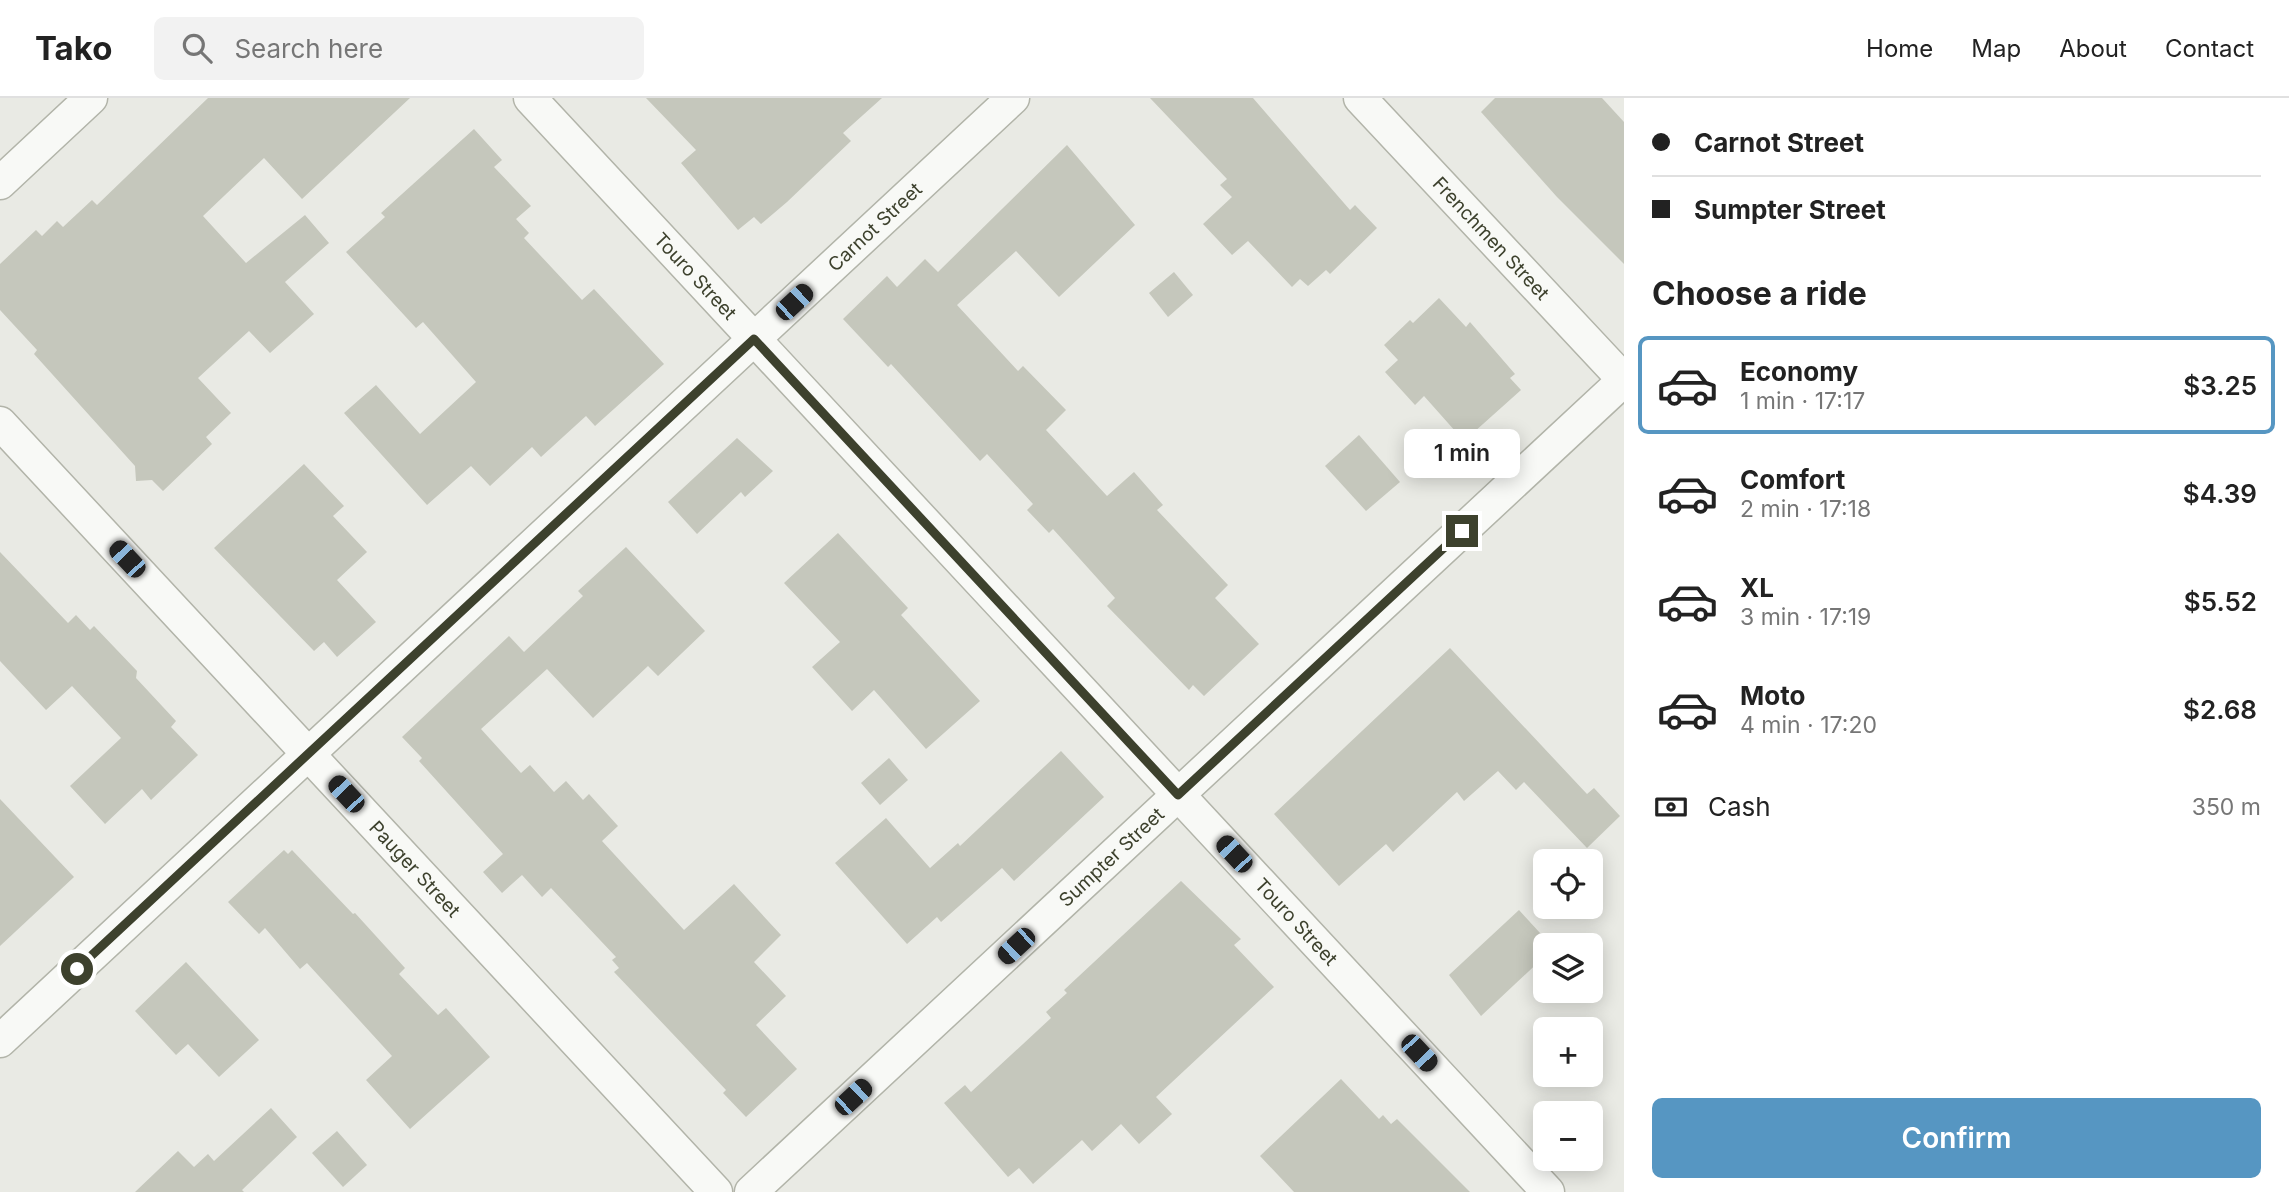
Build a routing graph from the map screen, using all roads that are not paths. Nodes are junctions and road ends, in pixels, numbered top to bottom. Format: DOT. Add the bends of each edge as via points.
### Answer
graph roads {
  1 [pos="91,98"];
  2 [pos="530,98"];
  3 [pos="1013,98"];
  4 [pos="1360,98"];
  5 [pos="0,183"];
  6 [pos="754,339"];
  7 [pos="1624,380"];
  8 [pos="0,422"];
  9 [pos="309,754"];
  10 [pos="1178,795"];
  11 [pos="0,1041"];
  12 [pos="716,1192"];
  13 [pos="751,1192"];
  14 [pos="1548,1192"];
  1 -- 5 [label="street"];
  2 -- 6 [label="street, Touro Street"];
  3 -- 6 [label="street, Carnot Street"];
  4 -- 7 [label="street, Frenchmen Street"];
  6 -- 9 [label="street, Carnot Street"];
  6 -- 10 [label="street, Touro Street"];
  7 -- 10 [label="street, Sumpter Street"];
  8 -- 9 [label="street, Pauger Street"];
  9 -- 11 [label="street, Carnot Street"];
  9 -- 12 [label="street, Pauger Street"];
  10 -- 13 [label="street, Sumpter Street"];
  10 -- 14 [label="street, Touro Street"];
}
